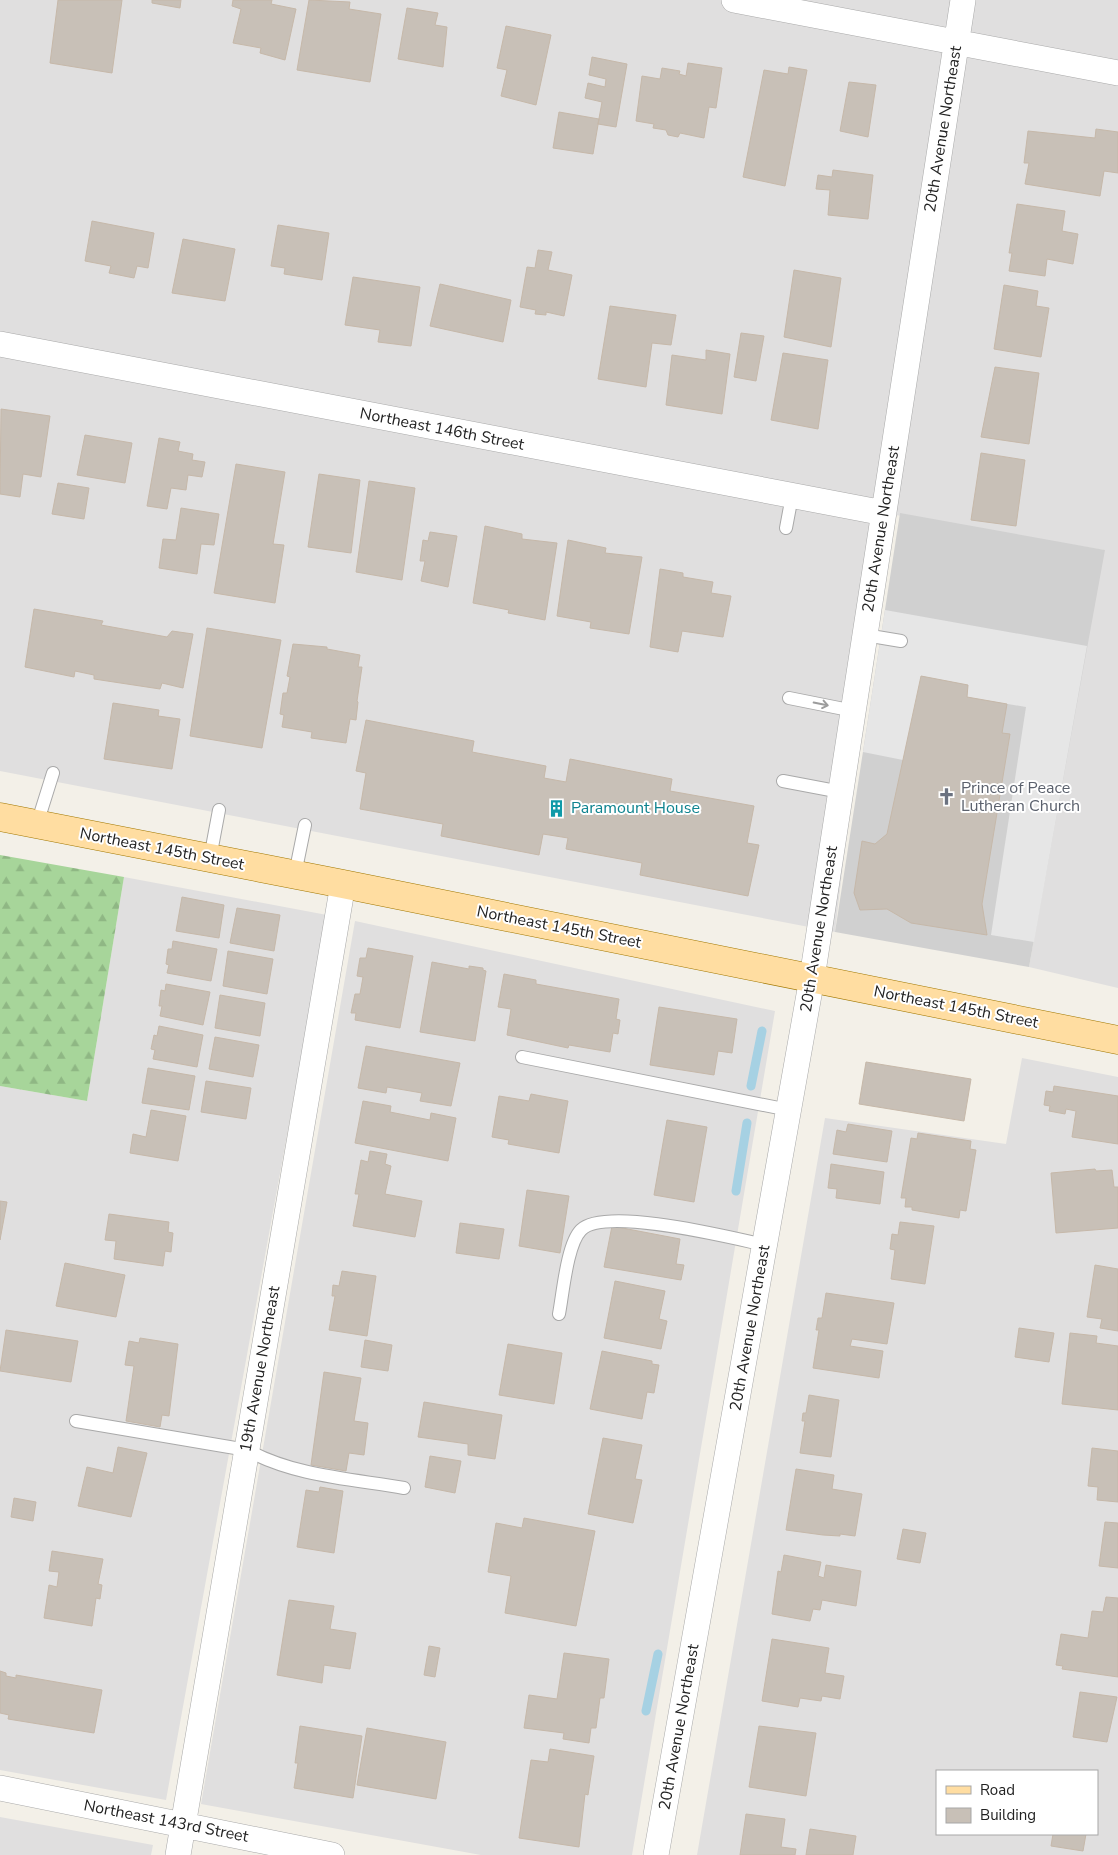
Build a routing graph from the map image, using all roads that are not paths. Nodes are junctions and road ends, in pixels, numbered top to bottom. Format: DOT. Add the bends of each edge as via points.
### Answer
graph roads {
  1 [pos="734,0"];
  2 [pos="962,0"];
  3 [pos="956,42"];
  4 [pos="1118,73"];
  5 [pos="0,344"];
  6 [pos="792,496"];
  7 [pos="884,513"];
  8 [pos="786,528"];
  9 [pos="865,635"];
  10 [pos="901,641"];
  11 [pos="789,698"];
  12 [pos="854,711"];
  13 [pos="53,773"];
  14 [pos="783,781"];
  15 [pos="841,792"];
  16 [pos="219,810"];
  17 [pos="0,817"];
  18 [pos="37,824"];
  19 [pos="305,824"];
  20 [pos="210,858"];
  21 [pos="295,874"];
  22 [pos="343,884"];
  23 [pos="812,978"];
  24 [pos="1118,1040"];
  25 [pos="522,1058"];
  26 [pos="788,1110"];
  27 [pos="765,1245"];
  28 [pos="559,1314"];
  29 [pos="76,1421"];
  30 [pos="247,1450"];
  31 [pos="404,1488"];
  32 [pos="0,1788"];
  33 [pos="183,1823"];
  34 [pos="178,1855"];
  35 [pos="332,1855"];
  36 [pos="656,1855"];
  1 -- 3 [label="street"];
  2 -- 3 [label="street, 20th Avenue Northeast"];
  3 -- 4 [label="street"];
  3 -- 7 [label="street, 20th Avenue Northeast"];
  5 -- 6 [label="street, Northeast 146th Street"];
  6 -- 7 [label="street, Northeast 146th Street"];
  6 -- 8 [label="lane"];
  7 -- 9 [label="street, 20th Avenue Northeast"];
  9 -- 10 [label="lane"];
  9 -- 12 [label="street, 20th Avenue Northeast"];
  11 -- 12 [label="lane, one-way"];
  12 -- 15 [label="street, 20th Avenue Northeast"];
  13 -- 18 [label="lane"];
  14 -- 15 [label="lane"];
  15 -- 23 [label="street, 20th Avenue Northeast"];
  16 -- 20 [label="lane"];
  17 -- 18 [label="main road, Northeast 145th Street"];
  18 -- 20 [label="main road, Northeast 145th Street"];
  19 -- 21 [label="lane"];
  20 -- 21 [label="main road, Northeast 145th Street"];
  21 -- 22 [label="main road, Northeast 145th Street"];
  22 -- 23 [label="main road, Northeast 145th Street"];
  22 -- 30 [label="street, 19th Avenue Northeast"];
  23 -- 24 [label="main road, Northeast 145th Street"];
  23 -- 26 [label="street, 20th Avenue Northeast"];
  25 -- 26 [label="lane"];
  26 -- 27 [label="street, 20th Avenue Northeast"];
  27 -- 28 [label="lane" via="641,1222 604,1222 582,1228 573,1241"];
  27 -- 36 [label="street, 20th Avenue Northeast"];
  29 -- 30 [label="lane"];
  30 -- 31 [label="lane" via="263,1459 301,1471"];
  30 -- 33 [label="street, 19th Avenue Northeast"];
  32 -- 33 [label="street, Northeast 143rd Street"];
  33 -- 34 [label="street, 19th Avenue Northeast"];
  33 -- 35 [label="street, Northeast 143rd Street"];
}
